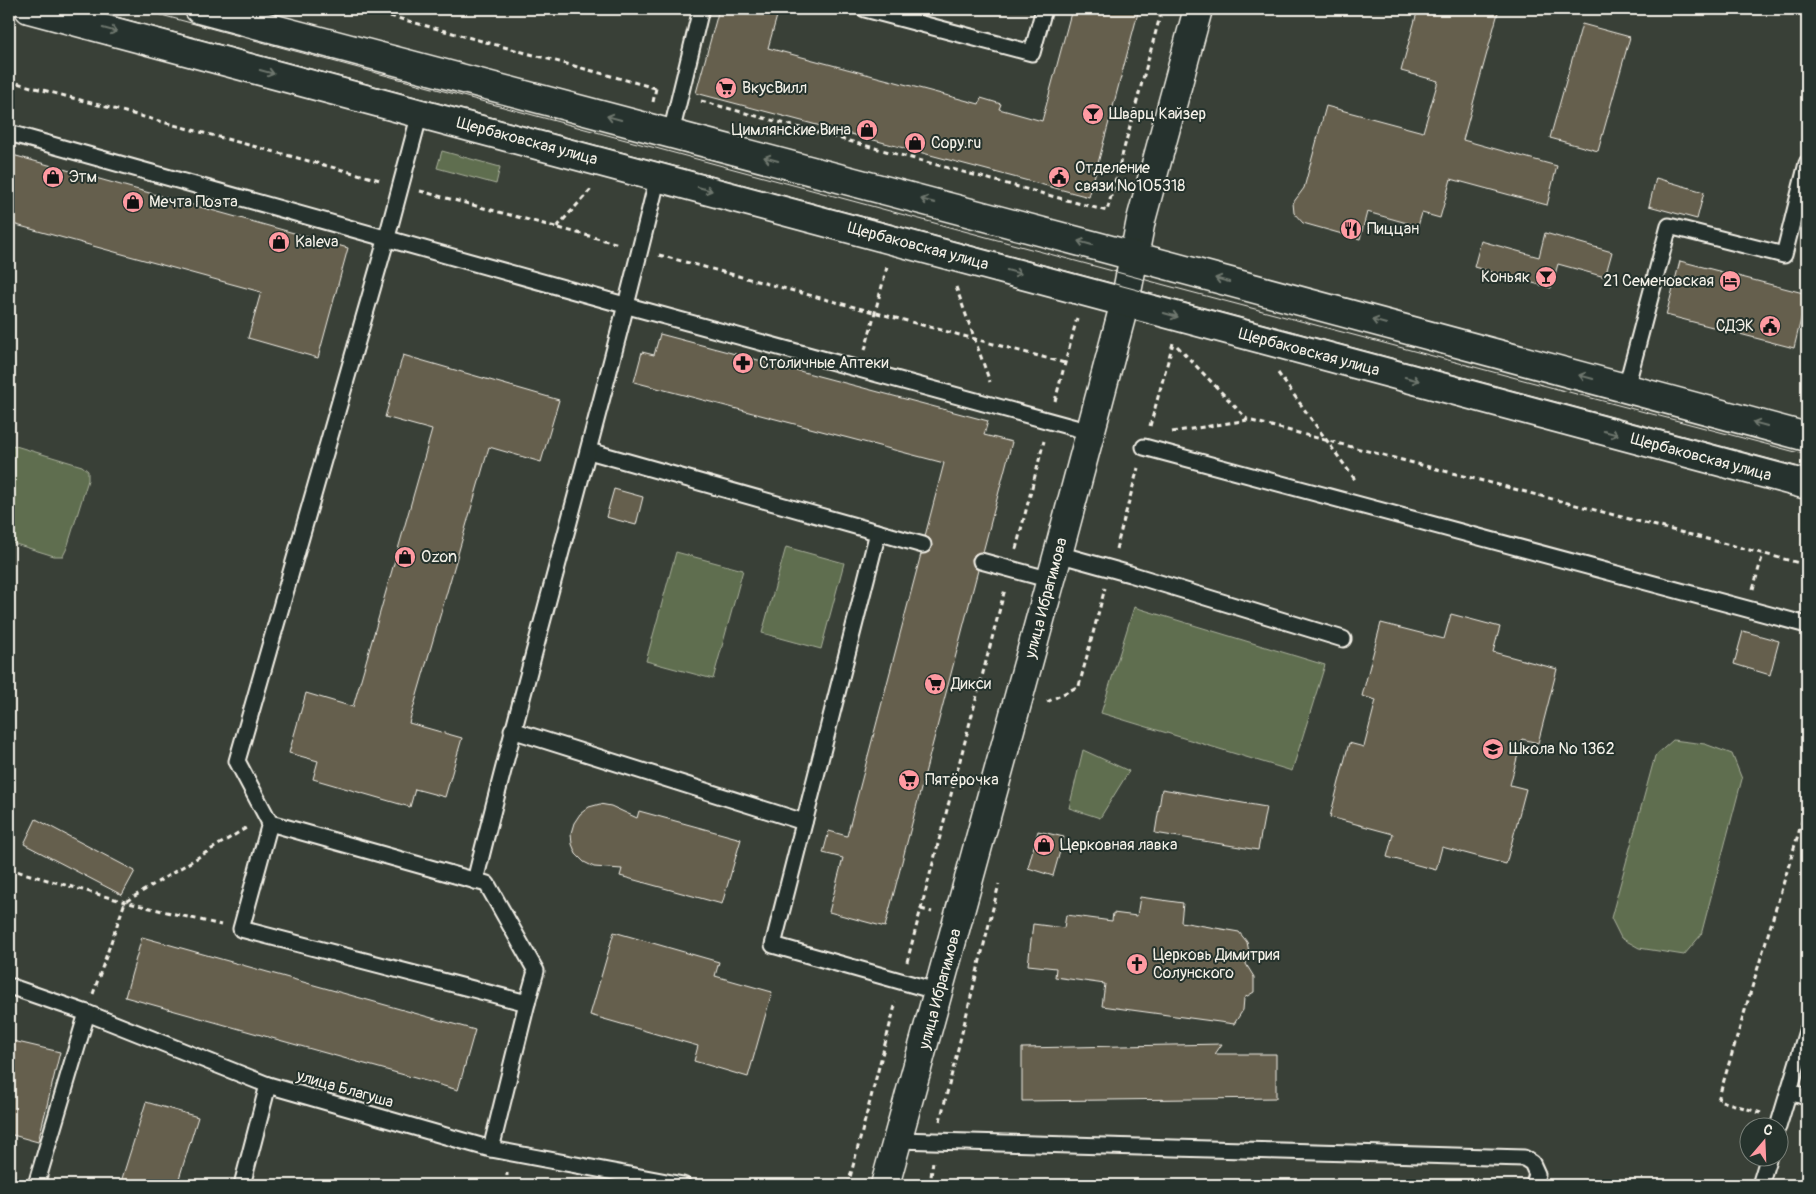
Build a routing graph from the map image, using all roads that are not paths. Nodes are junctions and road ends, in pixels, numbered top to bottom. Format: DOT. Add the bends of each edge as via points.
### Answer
graph roads {
  1 [pos="29,9"];
  2 [pos="199,9"];
  3 [pos="701,9"];
  4 [pos="865,9"];
  5 [pos="1044,9"];
  6 [pos="1198,9"];
  7 [pos="420,113"];
  8 [pos="9,132"];
  9 [pos="671,133"];
  10 [pos="1807,163"];
  11 [pos="658,176"];
  12 [pos="1805,180"];
  13 [pos="387,237"];
  14 [pos="1132,255"];
  15 [pos="1125,302"];
  16 [pos="628,306"];
  17 [pos="1626,388"];
  18 [pos="1090,432"];
  19 [pos="1807,437"];
  20 [pos="1146,441"];
  21 [pos="589,451"];
  22 [pos="1807,485"];
  23 [pos="878,532"];
  24 [pos="923,545"];
  25 [pos="1058,554"];
  26 [pos="981,561"];
  27 [pos="1051,580"];
  28 [pos="1807,625"];
  29 [pos="1343,639"];
  30 [pos="512,730"];
  31 [pos="268,820"];
  32 [pos="804,822"];
  33 [pos="475,881"];
  34 [pos="9,986"];
  35 [pos="939,992"];
  36 [pos="527,1003"];
  37 [pos="87,1013"];
  38 [pos="1807,1031"];
  39 [pos="268,1085"];
  40 [pos="1789,1092"];
  41 [pos="1807,1097"];
  42 [pos="1782,1116"];
  43 [pos="898,1140"];
  44 [pos="491,1149"];
  45 [pos="1766,1166"];
  46 [pos="36,1185"];
  47 [pos="242,1185"];
  48 [pos="683,1185"];
  49 [pos="885,1185"];
  50 [pos="1534,1185"];
  51 [pos="1760,1185"];
  1 -- 7 [label="main road, Щербаковская улица, one-way"];
  9 -- 2 [label="main road, one-way"];
  3 -- 9 [label="lane"];
  4 -- 5 [label="lane" via="1032,53"];
  6 -- 14 [label="main road, улица Ибрагимова"];
  7 -- 11 [label="main road, Щербаковская улица"];
  7 -- 13 [label="lane"];
  8 -- 13 [label="lane"];
  14 -- 9 [label="main road, one-way"];
  10 -- 12 [label="lane"];
  11 -- 15 [label="main road, Щербаковская улица, one-way"];
  11 -- 16 [label="lane"];
  12 -- 17 [label="lane" via="1784,255 1669,226"];
  13 -- 16 [label="lane"];
  13 -- 31 [label="lane" via="237,761"];
  14 -- 15 [label="main road, улица Ибрагимова"];
  17 -- 14 [label="main road, one-way"];
  15 -- 18 [label="main road, улица Ибрагимова"];
  15 -- 22 [label="main road, Щербаковская улица, one-way"];
  16 -- 18 [label="lane"];
  16 -- 21 [label="lane"];
  19 -- 17 [label="main road, one-way"];
  18 -- 25 [label="main road, улица Ибрагимова"];
  20 -- 28 [label="lane" via="1376,510"];
  21 -- 23 [label="lane"];
  21 -- 30 [label="lane"];
  23 -- 24 [label="lane"];
  23 -- 32 [label="lane"];
  25 -- 27 [label="main road, улица Ибрагимова"];
  25 -- 29 [label="lane"];
  26 -- 27 [label="lane"];
  27 -- 35 [label="main road, улица Ибрагимова"];
  30 -- 32 [label="lane"];
  30 -- 33 [label="lane"];
  31 -- 33 [label="lane"];
  31 -- 36 [label="lane" via="241,930"];
  32 -- 35 [label="lane" via="773,945"];
  33 -- 36 [label="lane" via="487,884 536,971"];
  34 -- 37 [label="lane, улица Благуша"];
  35 -- 43 [label="main road, улица Ибрагимова"];
  36 -- 44 [label="lane"];
  37 -- 39 [label="lane, улица Благуша"];
  37 -- 46 [label="lane"];
  38 -- 40 [label="lane"];
  39 -- 44 [label="lane, улица Благуша"];
  39 -- 47 [label="lane"];
  40 -- 41 [label="lane"];
  40 -- 42 [label="lane"];
  43 -- 49 [label="main road, улица Ибрагимова"];
  43 -- 50 [label="lane" via="1524,1158 1532,1163 1537,1174"];
  44 -- 48 [label="lane, улица Благуша"];
  45 -- 51 [label="lane"];
}
